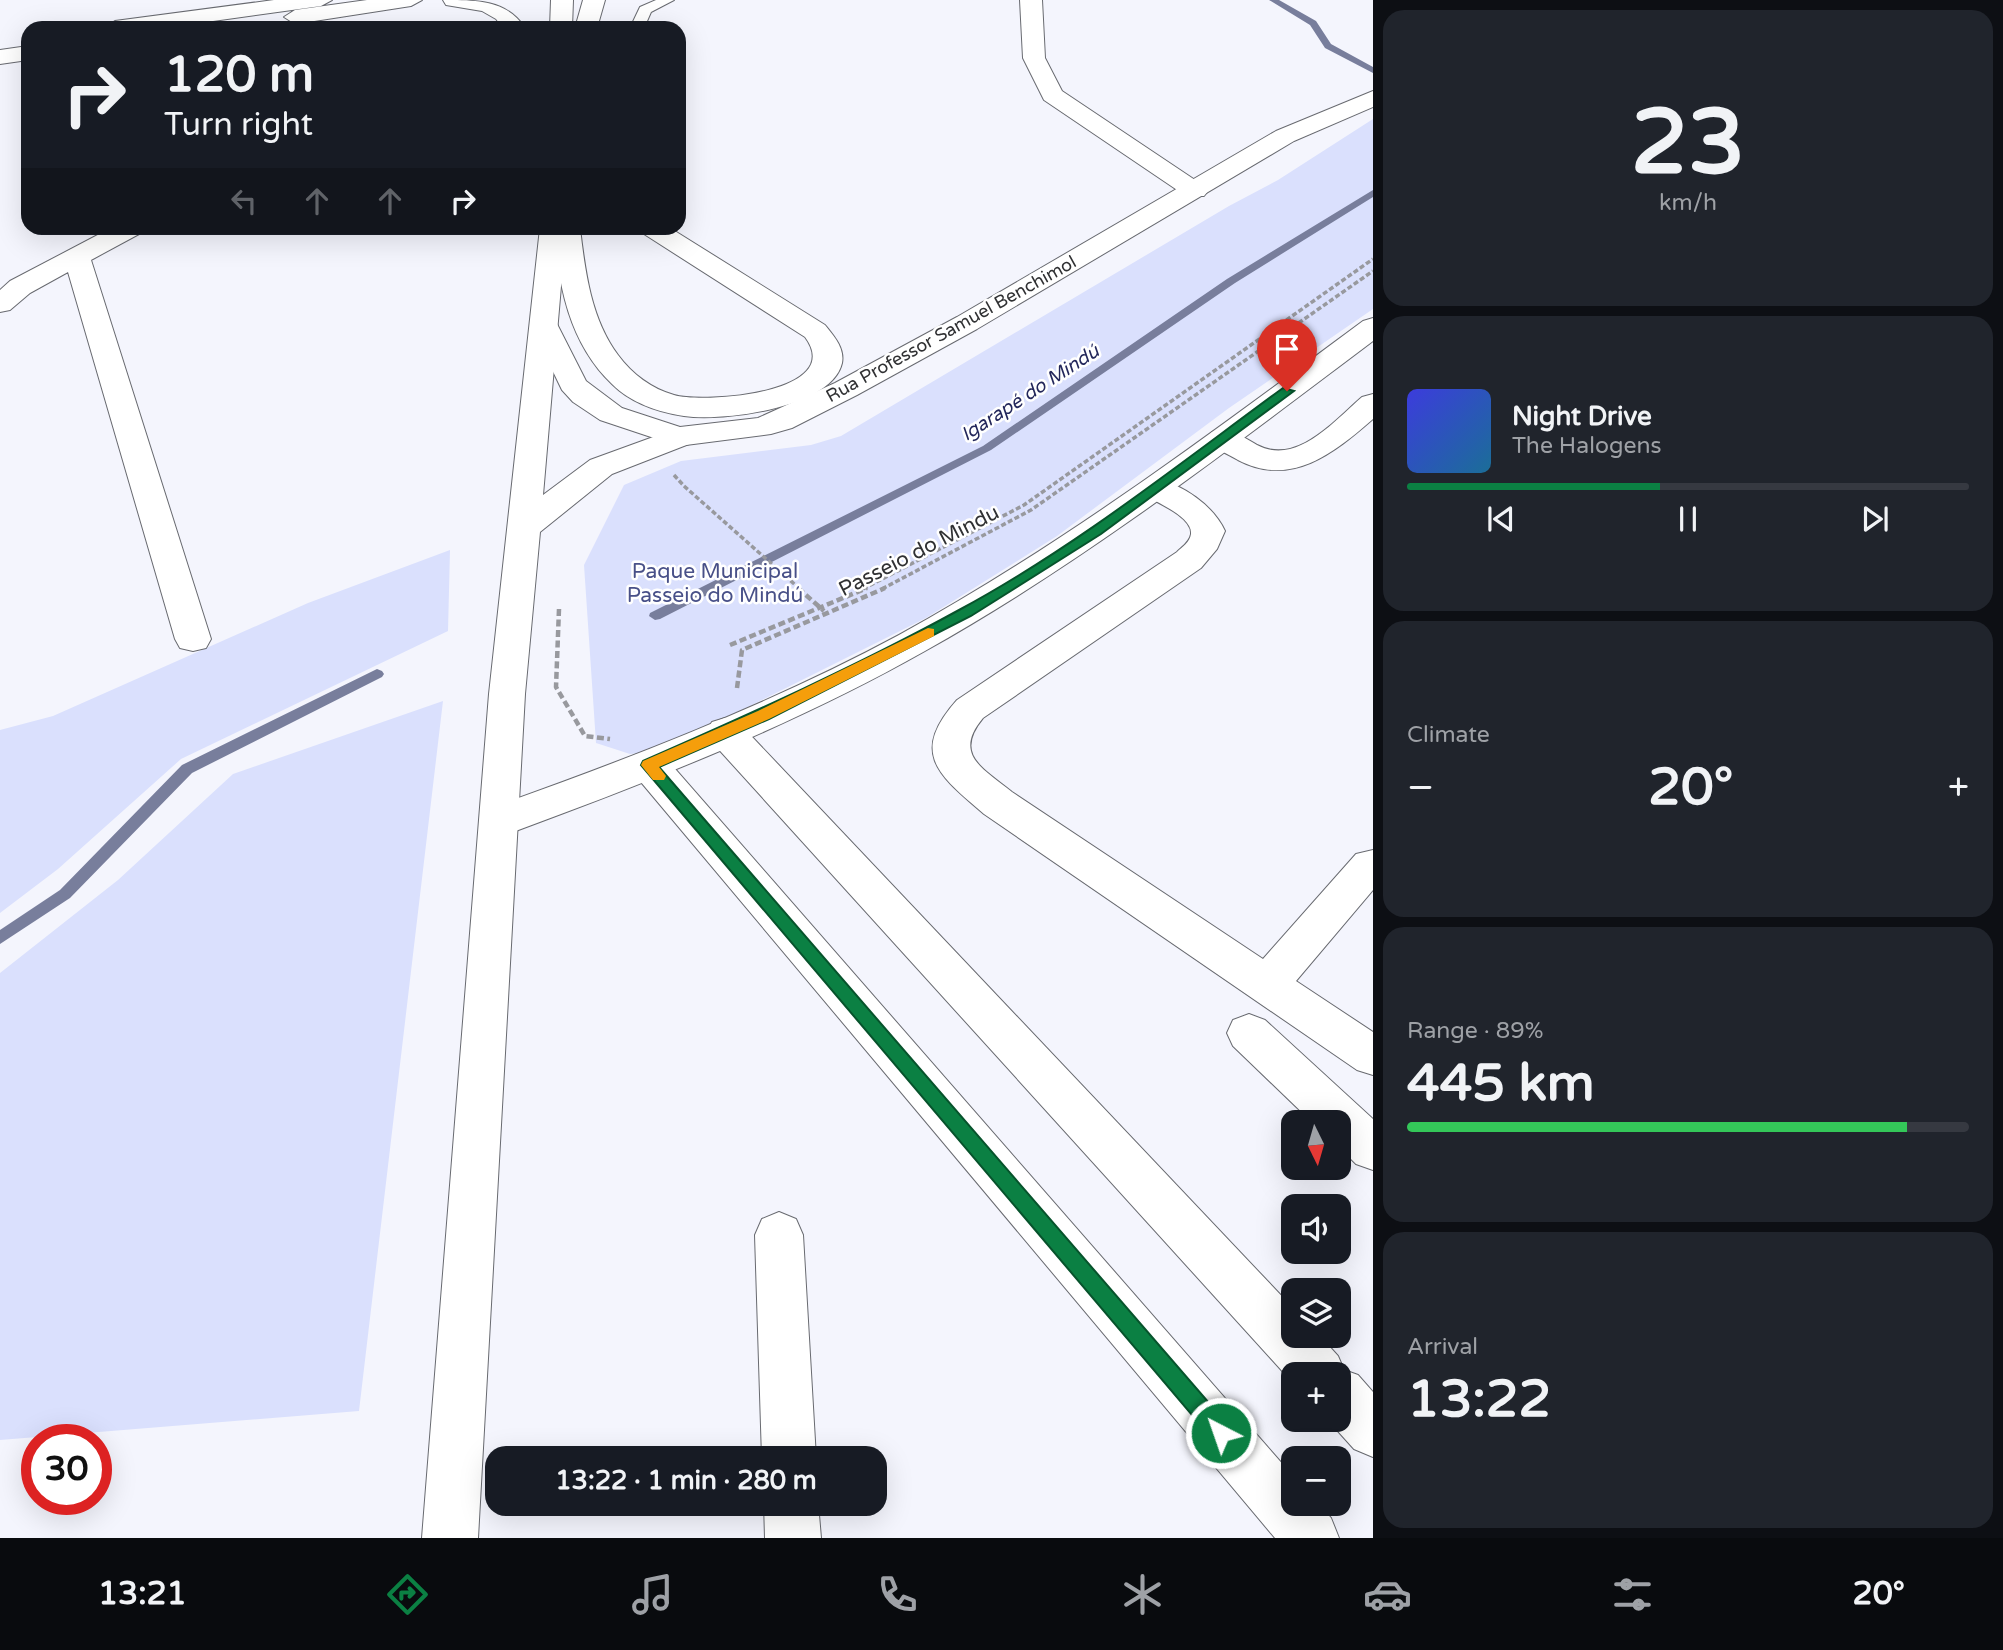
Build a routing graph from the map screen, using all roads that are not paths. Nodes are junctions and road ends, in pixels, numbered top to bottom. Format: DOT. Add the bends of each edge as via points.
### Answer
graph roads {
  1 [pos="321,0"];
  2 [pos="411,0"];
  3 [pos="454,0"];
  4 [pos="562,0"];
  5 [pos="594,0"];
  6 [pos="667,0"];
  7 [pos="1031,0"];
  8 [pos="166,21"];
  9 [pos="265,21"];
  10 [pos="510,21"];
  11 [pos="561,21"];
  12 [pos="588,21"];
  13 [pos="640,21"];
  14 [pos="21,41"];
  15 [pos="0,43"];
  16 [pos="21,54"];
  17 [pos="0,57"];
  18 [pos="1373,98"];
  19 [pos="1195,191"];
  20 [pos="116,235"];
  21 [pos="552,235"];
  22 [pos="567,235"];
  23 [pos="664,235"];
  24 [pos="76,255"];
  25 [pos="0,304"];
  26 [pos="545,326"];
  27 [pos="1373,327"];
  28 [pos="1373,403"];
  29 [pos="678,437"];
  30 [pos="1223,439"];
  31 [pos="1155,488"];
  32 [pos="523,529"];
  33 [pos="193,639"];
  34 [pos="730,712"];
  35 [pos="634,752"];
  36 [pos="499,821"];
  37 [pos="1370,865"];
  38 [pos="1265,986"];
  39 [pos="1249,1033"];
  40 [pos="1373,1056"];
  41 [pos="1373,1149"];
  42 [pos="779,1236"];
  43 [pos="1309,1362"];
  44 [pos="1351,1407"];
  45 [pos="1373,1430"];
  46 [pos="788,1446"];
  47 [pos="792,1516"];
  48 [pos="450,1538"];
  49 [pos="793,1538"];
  50 [pos="1311,1538"];
  1 -- 8 [label="street"];
  2 -- 9 [label="street"];
  3 -- 10 [label="street" via="496,8"];
  4 -- 11 [label="street"];
  5 -- 12 [label="street"];
  6 -- 13 [label="lane" via="645,10"];
  7 -- 19 [label="street" via="1034,58 1052,94"];
  14 -- 15 [label="street"];
  16 -- 17 [label="street"];
  18 -- 19 [label="street, Rua Professor Samuel Benchimol" via="1285,136"];
  19 -- 29 [label="street, Rua Professor Samuel Benchimol" via="967,323 781,421"];
  20 -- 24 [label="street"];
  21 -- 26 [label="street"];
  22 -- 23 [label="street" via="572,284 587,326 607,360 634,388 671,403 719,408 773,398 820,374 828,353 815,331"];
  24 -- 25 [label="street"];
  24 -- 33 [label="street"];
  26 -- 29 [label="street, Rua Professor Samuel Benchimol" via="564,370 584,396 611,414"];
  26 -- 32 [label="street"];
  27 -- 30 [label="street"];
  28 -- 30 [label="street" via="1306,456 1290,462 1262,458"];
  29 -- 32 [label="street" via="601,467"];
  30 -- 31 [label="street"];
  31 -- 34 [label="street" via="966,613 883,657"];
  31 -- 38 [label="street" via="1202,519 1207,539 1189,560 970,709 950,733 948,748 956,768 998,803"];
  32 -- 36 [label="street"];
  34 -- 35 [label="street"];
  34 -- 43 [label="street"];
  35 -- 36 [label="street"];
  35 -- 50 [label="street"];
  36 -- 48 [label="street"];
  37 -- 38 [label="street"];
  38 -- 40 [label="street"];
  39 -- 41 [label="street"];
  42 -- 46 [label="street"];
  44 -- 45 [label="street"];
  47 -- 49 [label="street"];
}
